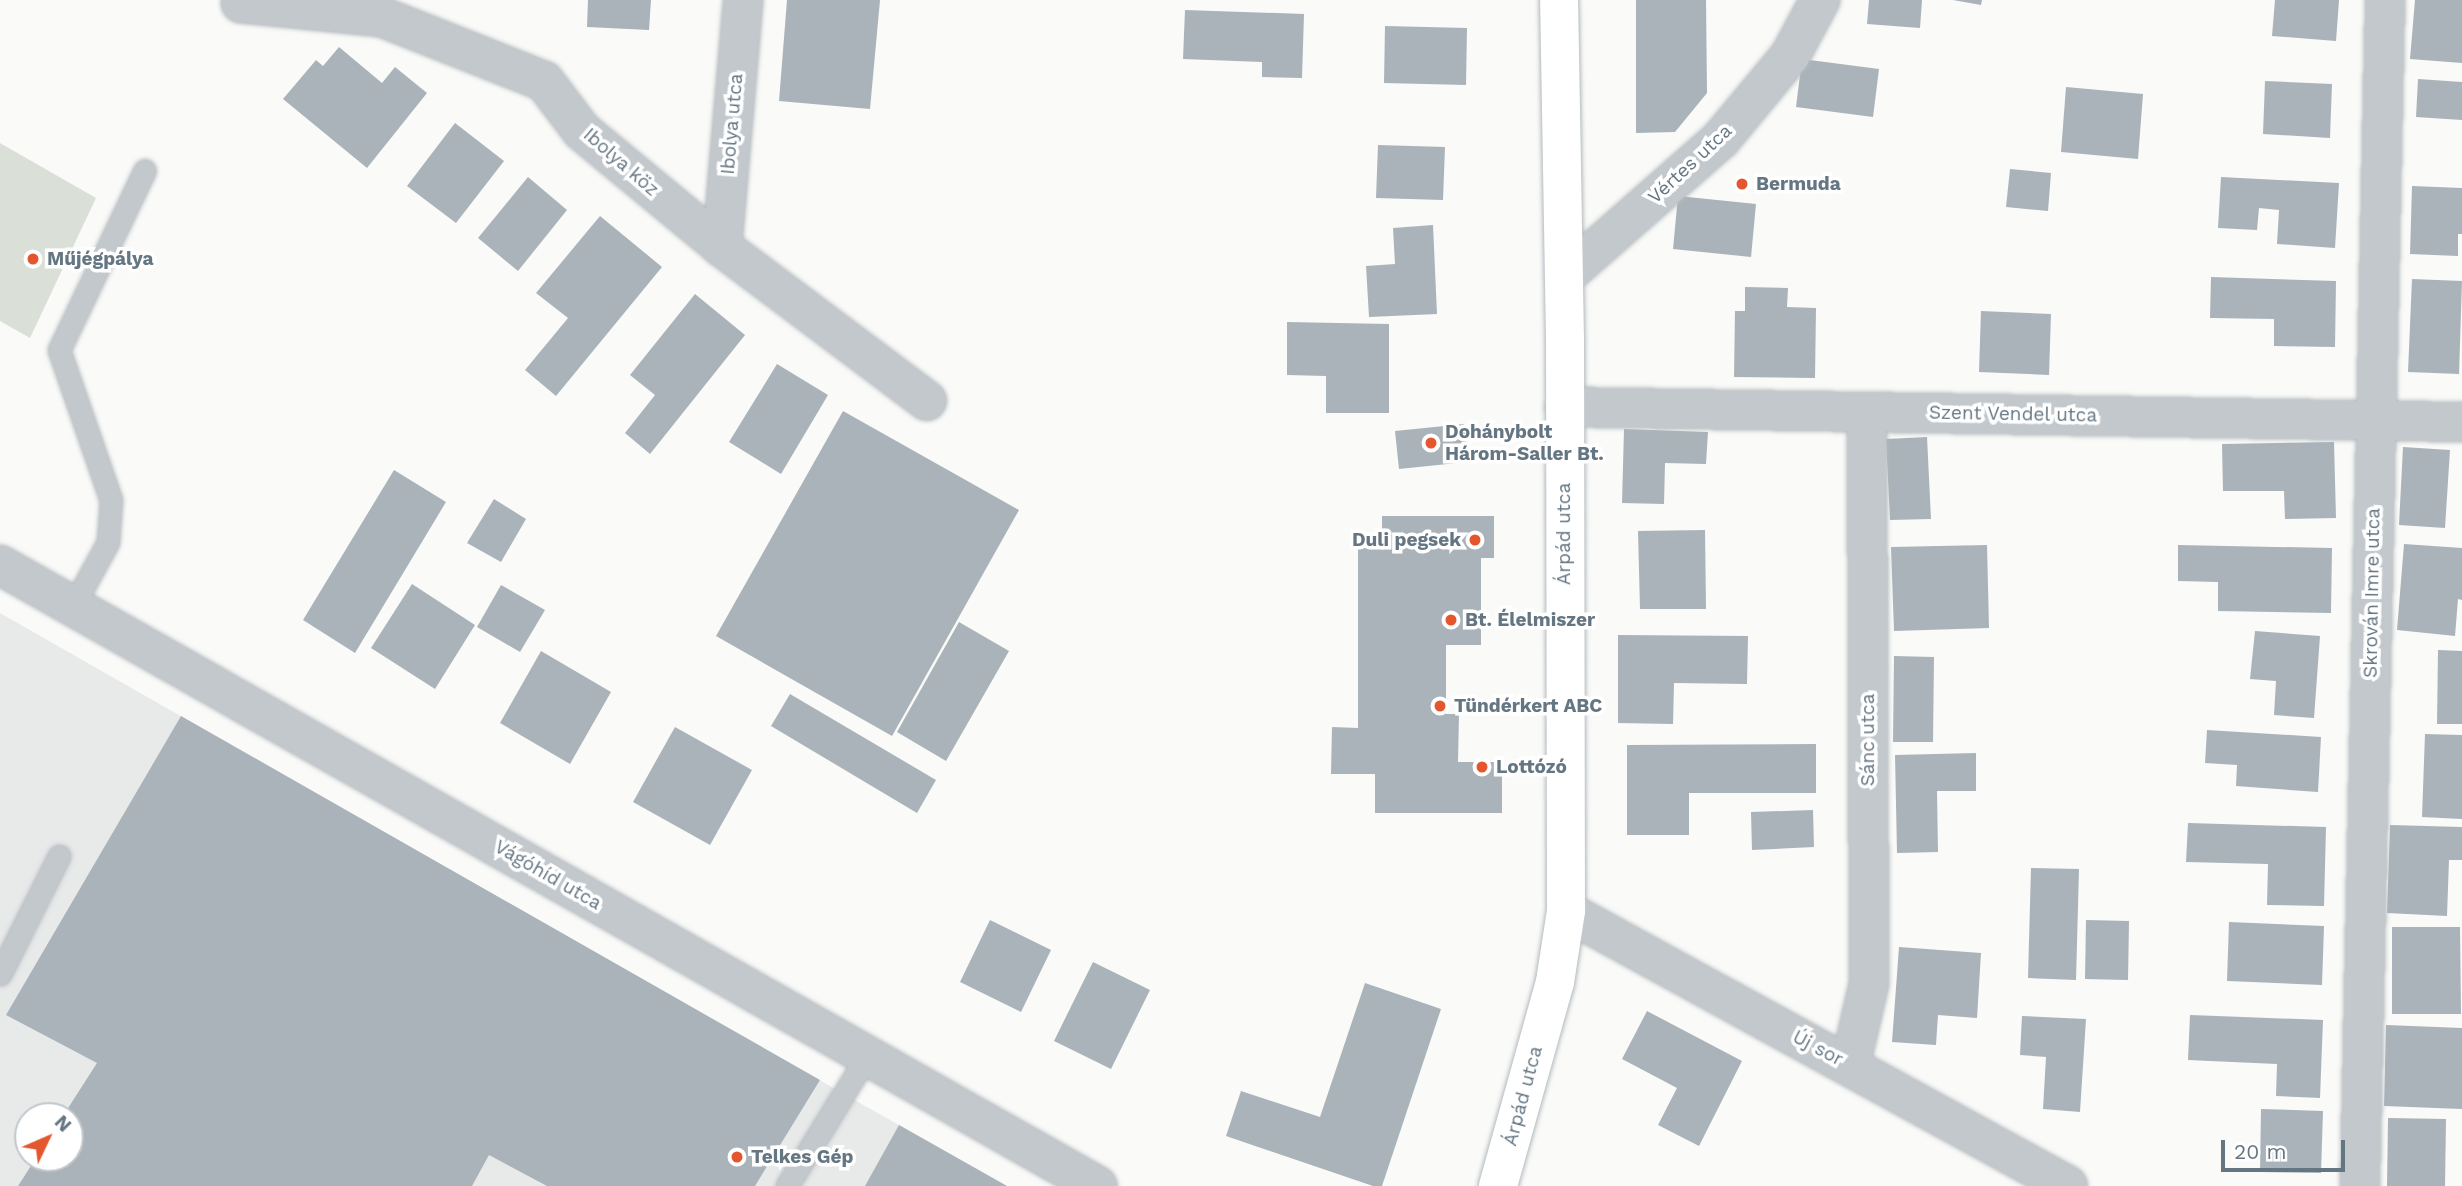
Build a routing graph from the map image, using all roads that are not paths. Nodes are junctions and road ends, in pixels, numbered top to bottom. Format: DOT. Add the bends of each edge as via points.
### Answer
graph roads {
  1 [pos="242,0"];
  2 [pos="743,0"];
  3 [pos="1559,0"];
  4 [pos="1820,0"];
  5 [pos="2385,0"];
  6 [pos="145,170"];
  7 [pos="722,247"];
  8 [pos="1564,277"];
  9 [pos="927,401"];
  10 [pos="1564,407"];
  11 [pos="1867,412"];
  12 [pos="2376,420"];
  13 [pos="2462,422"];
  14 [pos="0,565"];
  15 [pos="73,606"];
  16 [pos="59,856"];
  17 [pos="1566,911"];
  18 [pos="0,974"];
  19 [pos="867,1056"];
  20 [pos="1850,1066"];
  21 [pos="787,1186"];
  22 [pos="1097,1186"];
  23 [pos="1498,1186"];
  24 [pos="2068,1186"];
  25 [pos="2360,1186"];
  1 -- 7 [label="street, Ibolya köz" via="382,18 544,81 582,131"];
  2 -- 7 [label="street, Ibolya utca"];
  3 -- 8 [label="street, Árpád utca"];
  4 -- 8 [label="street, Vértes utca" via="1790,56 1721,139"];
  5 -- 12 [label="street, Skrován Imre utca"];
  6 -- 15 [label="lane" via="59,349 111,500 108,542"];
  7 -- 9 [label="street, Ibolya köz"];
  8 -- 10 [label="street, Árpád utca"];
  10 -- 11 [label="street, Szent Vendel utca"];
  10 -- 17 [label="street, Árpád utca"];
  11 -- 12 [label="street, Szent Vendel utca"];
  11 -- 20 [label="street, Sánc utca" via="1869,984"];
  12 -- 13 [label="street, Szent Vendel utca"];
  12 -- 25 [label="street, Skrován Imre utca"];
  14 -- 15 [label="street, Vágóhíd utca"];
  15 -- 19 [label="street, Vágóhíd utca"];
  16 -- 18 [label="lane"];
  17 -- 20 [label="street, Új sor"];
  17 -- 23 [label="street, Árpád utca" via="1555,982"];
  19 -- 21 [label="lane"];
  19 -- 22 [label="street, Vágóhíd utca"];
  20 -- 24 [label="street, Új sor"];
}
